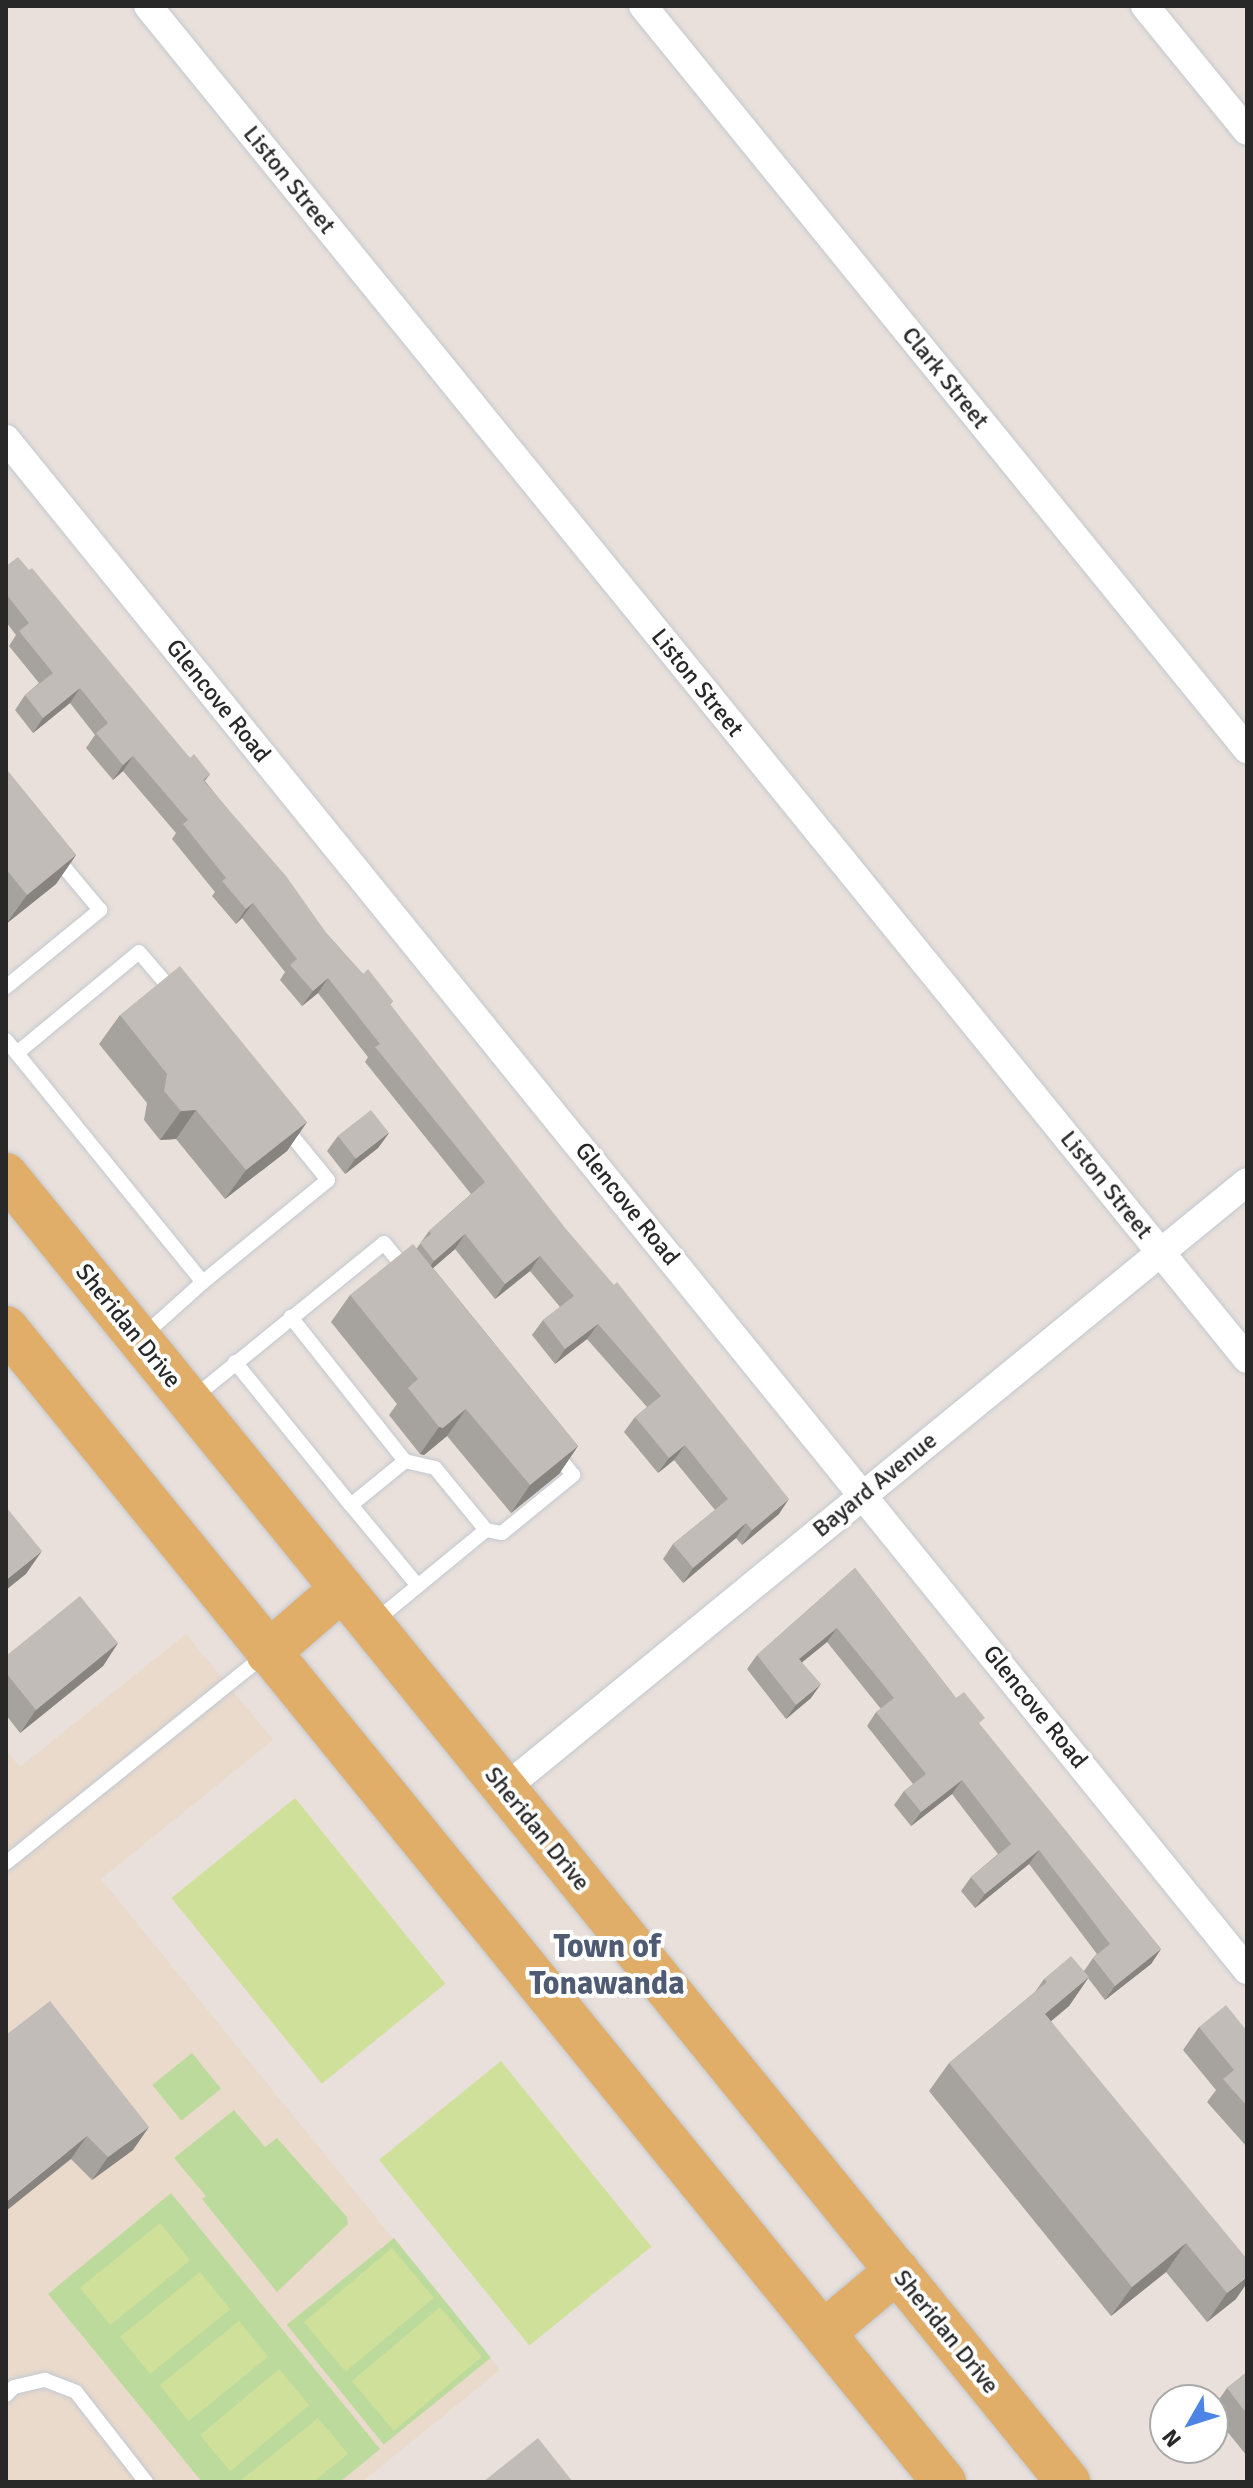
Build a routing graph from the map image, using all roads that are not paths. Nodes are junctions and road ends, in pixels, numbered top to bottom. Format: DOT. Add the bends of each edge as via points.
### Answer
graph roads {
  1 [pos="148,6"];
  2 [pos="643,6"];
  3 [pos="1145,6"];
  4 [pos="1247,131"];
  5 [pos="6,439"];
  6 [pos="1247,749"];
  7 [pos="43,841"];
  8 [pos="6,987"];
  9 [pos="179,1000"];
  10 [pos="9,1045"];
  11 [pos="269,1108"];
  12 [pos="6,1175"];
  13 [pos="1247,1182"];
  14 [pos="1161,1253"];
  15 [pos="414,1279"];
  16 [pos="203,1282"];
  17 [pos="291,1317"];
  18 [pos="6,1328"];
  19 [pos="139,1340"];
  20 [pos="1247,1359"];
  21 [pos="235,1362"];
  22 [pos="189,1401"];
  23 [pos="543,1438"];
  24 [pos="405,1461"];
  25 [pos="863,1495"];
  26 [pos="351,1505"];
  27 [pos="486,1530"];
  28 [pos="418,1586"];
  29 [pos="342,1589"];
  30 [pos="371,1625"];
  31 [pos="268,1653"];
  32 [pos="504,1789"];
  33 [pos="6,1863"];
  34 [pos="1247,1970"];
  35 [pos="897,2271"];
  36 [pos="823,2333"];
  37 [pos="6,2395"];
  38 [pos="146,2482"];
  39 [pos="944,2482"];
  40 [pos="1068,2482"];
  1 -- 14 [label="street, Liston Street"];
  2 -- 6 [label="street, Clark Street"];
  3 -- 4 [label="street"];
  5 -- 25 [label="street, Glencove Road"];
  7 -- 8 [label="lane" via="100,910"];
  9 -- 10 [label="lane" via="139,952"];
  10 -- 16 [label="lane"];
  11 -- 16 [label="lane" via="328,1180"];
  12 -- 19 [label="main road, Sheridan Drive"];
  13 -- 14 [label="street, Bayard Avenue"];
  14 -- 20 [label="street, Liston Street"];
  14 -- 25 [label="street, Bayard Avenue"];
  15 -- 17 [label="lane" via="384,1243"];
  16 -- 19 [label="lane"];
  17 -- 21 [label="lane"];
  17 -- 24 [label="lane"];
  18 -- 31 [label="main road"];
  19 -- 22 [label="main road, Sheridan Drive"];
  21 -- 22 [label="lane"];
  21 -- 26 [label="lane"];
  22 -- 29 [label="main road, Sheridan Drive"];
  23 -- 27 [label="lane" via="573,1475 502,1533"];
  24 -- 26 [label="lane"];
  24 -- 27 [label="lane" via="435,1468"];
  25 -- 32 [label="street, Bayard Avenue"];
  25 -- 34 [label="street, Glencove Road"];
  26 -- 28 [label="lane"];
  27 -- 28 [label="lane"];
  28 -- 30 [label="lane"];
  29 -- 30 [label="main road, Sheridan Drive"];
  29 -- 31 [label="main road"];
  30 -- 32 [label="main road, Sheridan Drive"];
  31 -- 33 [label="lane"];
  31 -- 36 [label="main road"];
  32 -- 35 [label="main road, Sheridan Drive"];
  35 -- 36 [label="main road"];
  35 -- 40 [label="main road, Sheridan Drive"];
  36 -- 39 [label="main road"];
  37 -- 38 [label="lane" via="14,2387 45,2380 76,2392"];
}
